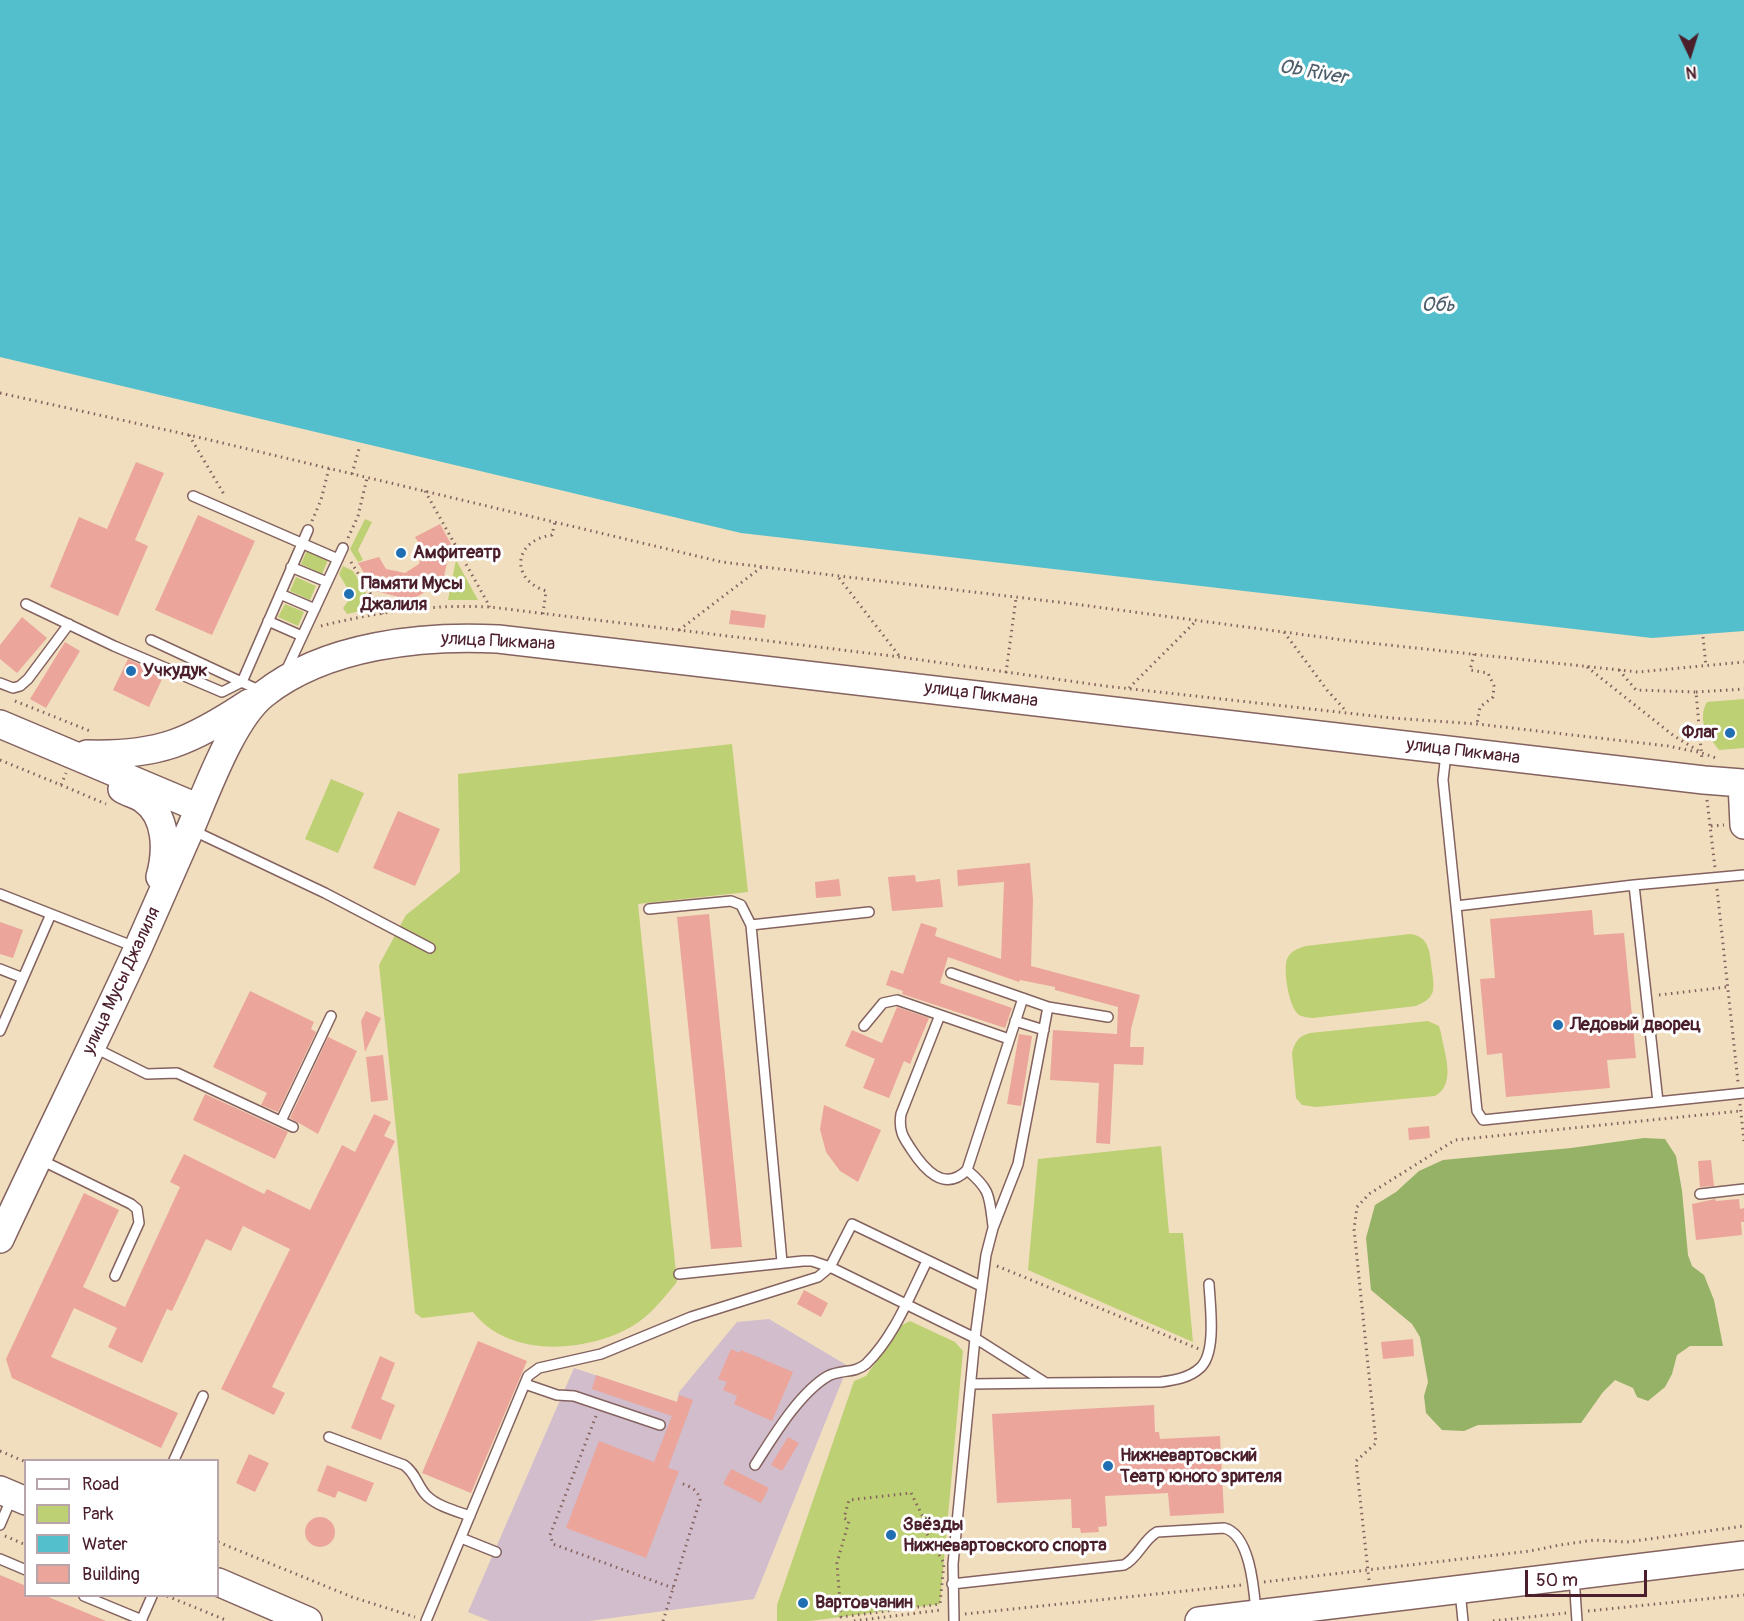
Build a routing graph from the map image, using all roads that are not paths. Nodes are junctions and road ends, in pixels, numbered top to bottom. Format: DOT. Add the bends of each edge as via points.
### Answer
graph roads {
  1 [pos="193,496"];
  2 [pos="308,530"];
  3 [pos="302,543"];
  4 [pos="291,567"];
  5 [pos="327,582"];
  6 [pos="280,594"];
  7 [pos="26,604"];
  8 [pos="315,609"];
  9 [pos="268,621"];
  10 [pos="69,624"];
  11 [pos="303,633"];
  12 [pos="151,640"];
  13 [pos="0,683"];
  14 [pos="262,686"];
  15 [pos="240,720"];
  16 [pos="0,724"];
  17 [pos="1446,750"];
  18 [pos="73,754"];
  19 [pos="194,818"];
  20 [pos="1744,825"];
  21 [pos="1744,875"];
  22 [pos="1634,885"];
  23 [pos="0,894"];
  24 [pos="1456,906"];
  25 [pos="649,909"];
  26 [pos="869,912"];
  27 [pos="51,914"];
  28 [pos="152,915"];
  29 [pos="751,926"];
  30 [pos="138,948"];
  31 [pos="430,948"];
  32 [pos="0,969"];
  33 [pos="951,973"];
  34 [pos="23,978"];
  35 [pos="1023,998"];
  36 [pos="1048,1007"];
  37 [pos="940,1015"];
  38 [pos="331,1016"];
  39 [pos="1108,1017"];
  40 [pos="1016,1021"];
  41 [pos="864,1026"];
  42 [pos="1044,1030"];
  43 [pos="0,1031"];
  44 [pos="1009,1039"];
  45 [pos="92,1047"];
  46 [pos="1741,1093"];
  47 [pos="1658,1102"];
  48 [pos="282,1121"];
  49 [pos="293,1127"];
  50 [pos="37,1158"];
  51 [pos="967,1170"];
  52 [pos="1744,1190"];
  53 [pos="1700,1194"];
  54 [pos="993,1228"];
  55 [pos="0,1239"];
  56 [pos="927,1261"];
  57 [pos="782,1262"];
  58 [pos="830,1267"];
  59 [pos="679,1274"];
  60 [pos="115,1276"];
  61 [pos="1209,1284"];
  62 [pos="981,1286"];
  63 [pos="906,1304"];
  64 [pos="975,1338"];
  65 [pos="1046,1383"];
  66 [pos="525,1384"];
  67 [pos="971,1384"];
  68 [pos="204,1396"];
  69 [pos="660,1425"];
  70 [pos="329,1437"];
  71 [pos="175,1459"];
  72 [pos="755,1465"];
  73 [pos="13,1495"];
  74 [pos="470,1516"];
  75 [pos="0,1525"];
  76 [pos="461,1538"];
  77 [pos="496,1552"];
  78 [pos="1744,1555"];
  79 [pos="0,1559"];
  80 [pos="24,1569"];
  81 [pos="1574,1575"];
  82 [pos="219,1583"];
  83 [pos="952,1584"];
  84 [pos="1460,1589"];
  85 [pos="86,1597"];
  86 [pos="152,1597"];
  87 [pos="1256,1614"];
  88 [pos="954,1617"];
  89 [pos="1577,1617"];
  90 [pos="141,1621"];
  91 [pos="308,1621"];
  92 [pos="426,1621"];
  93 [pos="1199,1621"];
  94 [pos="1462,1621"];
  1 -- 3 [label="lane"];
  2 -- 3 [label="lane"];
  3 -- 4 [label="lane"];
  3 -- 5 [label="lane" via="341,553"];
  4 -- 5 [label="lane"];
  4 -- 6 [label="lane"];
  5 -- 8 [label="lane"];
  6 -- 8 [label="lane"];
  6 -- 9 [label="lane"];
  7 -- 10 [label="lane"];
  8 -- 11 [label="lane"];
  9 -- 11 [label="lane"];
  9 -- 14 [label="lane"];
  10 -- 13 [label="lane" via="24,683 13,688"];
  10 -- 14 [label="lane" via="222,692"];
  11 -- 14 [label="lane"];
  12 -- 14 [label="lane"];
  14 -- 15 [label="street, улица Пикмана"];
  14 -- 17 [label="street, улица Пикмана" via="339,657 409,640 498,639"];
  14 -- 18 [label="street" via="210,728 172,745 126,754"];
  15 -- 19 [label="street, улица Мусы Джалиля"];
  16 -- 18 [label="street"];
  17 -- 20 [label="street, улица Пикмана" via="1711,770 1742,783"];
  17 -- 24 [label="lane" via="1443,780"];
  18 -- 19 [label="street"];
  18 -- 28 [label="street" via="93,776 144,800 159,817 164,860"];
  19 -- 28 [label="street, улица Мусы Джалиля"];
  19 -- 31 [label="lane"];
  21 -- 22 [label="lane"];
  22 -- 24 [label="lane"];
  22 -- 47 [label="lane"];
  23 -- 27 [label="lane"];
  24 -- 47 [label="lane" via="1477,1111 1483,1120"];
  25 -- 29 [label="lane" via="731,901 741,905"];
  26 -- 29 [label="lane"];
  27 -- 30 [label="lane"];
  27 -- 34 [label="lane"];
  28 -- 30 [label="street, улица Мусы Джалиля"];
  29 -- 57 [label="lane"];
  30 -- 45 [label="street, улица Мусы Джалиля"];
  32 -- 34 [label="lane"];
  33 -- 35 [label="lane"];
  34 -- 43 [label="lane"];
  35 -- 36 [label="lane"];
  35 -- 40 [label="lane"];
  36 -- 39 [label="lane"];
  36 -- 42 [label="lane"];
  37 -- 41 [label="lane" via="890,1001 883,1003"];
  37 -- 44 [label="lane"];
  37 -- 51 [label="lane" via="901,1114 901,1131 921,1164 936,1176 953,1179"];
  38 -- 48 [label="lane"];
  40 -- 42 [label="lane"];
  40 -- 44 [label="lane"];
  42 -- 54 [label="lane" via="1018,1164"];
  44 -- 51 [label="lane"];
  45 -- 48 [label="lane" via="147,1074 177,1073"];
  45 -- 50 [label="street, улица Мусы Джалиля"];
  46 -- 47 [label="lane"];
  48 -- 49 [label="lane"];
  50 -- 55 [label="street, улица Мусы Джалиля" via="13,1200"];
  50 -- 60 [label="lane" via="136,1209 139,1223"];
  51 -- 54 [label="lane" via="986,1189"];
  52 -- 53 [label="lane"];
  54 -- 62 [label="lane"];
  56 -- 58 [label="lane" via="852,1224"];
  56 -- 62 [label="lane"];
  56 -- 63 [label="lane"];
  57 -- 58 [label="lane" via="812,1261"];
  57 -- 59 [label="lane"];
  58 -- 63 [label="lane"];
  58 -- 66 [label="lane" via="809,1281 692,1317 615,1349 539,1368 528,1376"];
  61 -- 65 [label="lane" via="1209,1353 1203,1366 1191,1374 1161,1382"];
  62 -- 64 [label="lane"];
  63 -- 64 [label="lane"];
  63 -- 72 [label="lane" via="867,1362 855,1371 834,1373 820,1382 778,1428"];
  64 -- 65 [label="lane"];
  64 -- 67 [label="lane"];
  65 -- 67 [label="lane"];
  66 -- 69 [label="lane"];
  66 -- 74 [label="lane"];
  67 -- 83 [label="lane"];
  68 -- 71 [label="lane"];
  70 -- 74 [label="lane" via="404,1465 432,1501"];
  73 -- 75 [label="lane"];
  74 -- 76 [label="lane"];
  76 -- 77 [label="lane"];
  76 -- 92 [label="lane"];
  78 -- 81 [label="street"];
  79 -- 80 [label="lane"];
  81 -- 84 [label="street"];
  81 -- 89 [label="lane"];
  82 -- 91 [label="street" via="268,1609"];
  83 -- 87 [label="lane" via="1124,1565 1157,1532 1224,1528 1238,1538 1253,1584"];
  83 -- 88 [label="lane"];
  84 -- 87 [label="street" via="1332,1609"];
  84 -- 94 [label="lane"];
  85 -- 90 [label="lane"];
  86 -- 90 [label="lane"];
  87 -- 93 [label="street"];
}
